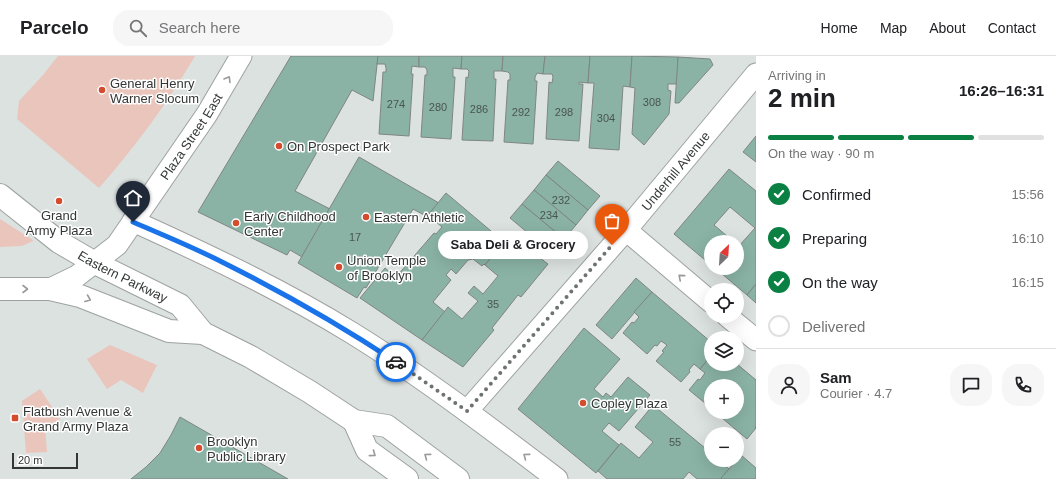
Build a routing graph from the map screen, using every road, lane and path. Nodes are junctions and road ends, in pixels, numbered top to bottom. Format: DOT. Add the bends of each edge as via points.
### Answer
graph roads {
  1 [pos="241,56"];
  2 [pos="756,74"];
  3 [pos="0,195"];
  4 [pos="133,222"];
  5 [pos="626,230"];
  6 [pos="95,263"];
  7 [pos="0,289"];
  8 [pos="50,289"];
  9 [pos="704,296"];
  10 [pos="735,323"];
  11 [pos="203,333"];
  12 [pos="756,340"];
  13 [pos="467,411"];
  14 [pos="354,421"];
  15 [pos="407,479"];
  16 [pos="458,479"];
  17 [pos="557,479"];
  4 -- 1 [label="street, Plaza Street East, one-way" via="207,114"];
  2 -- 5 [label="street, Underhill Avenue"];
  3 -- 6 [label="main road, Eastern Parkway" via="59,242"];
  4 -- 6 [label="street, Plaza Street East" via="117,245"];
  4 -- 13 [label="street" via="220,261 291,298 352,333"];
  9 -- 5 [label="street, one-way"];
  5 -- 13 [label="street, Underhill Avenue"];
  6 -- 8 [label="street, Plaza Street East" via="77,276"];
  6 -- 11 [label="main road, Eastern Parkway" via="180,305"];
  7 -- 8 [label="main road, Plaza Street East, one-way"];
  8 -- 11 [label="main road, Eastern Parkway, one-way" via="80,296 169,331"];
  10 -- 12 [label="street"];
  11 -- 14 [label="main road, Eastern Parkway" via="252,357"];
  17 -- 13 [label="street, one-way"];
  14 -- 15 [label="main road, one-way" via="367,450"];
  16 -- 14 [label="main road, Eastern Parkway, one-way" via="387,426"];
}
